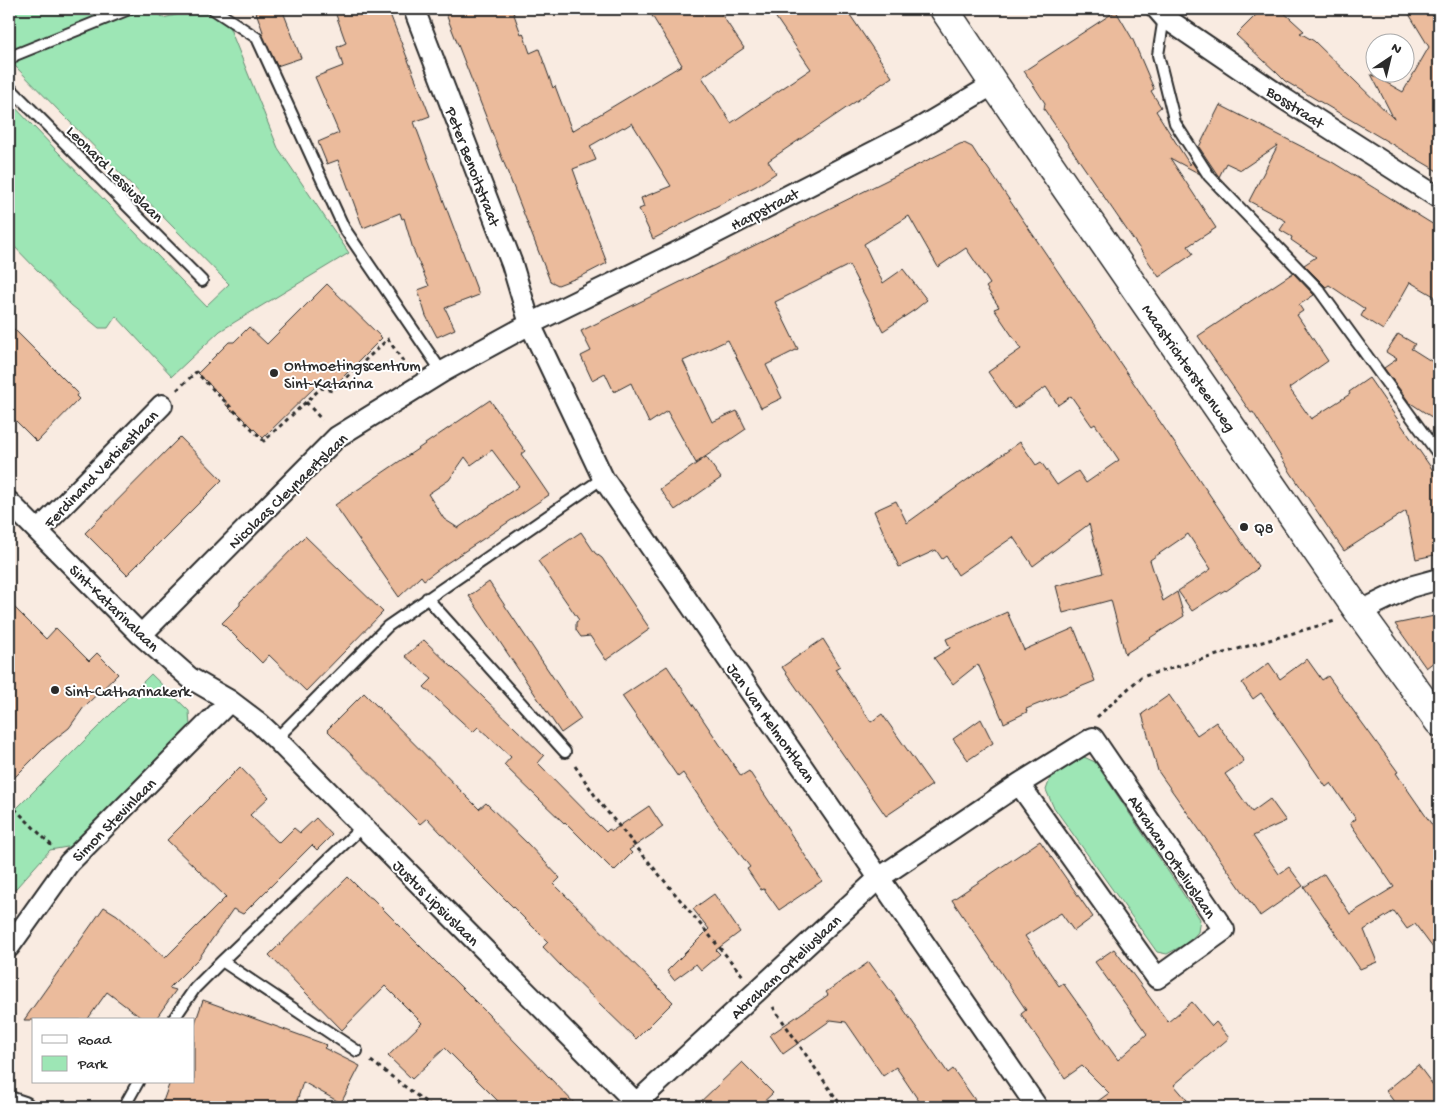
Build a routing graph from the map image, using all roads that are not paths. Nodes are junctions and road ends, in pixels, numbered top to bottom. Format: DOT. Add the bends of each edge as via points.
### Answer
graph roads {
  1 [pos="129,9"];
  2 [pos="213,9"];
  3 [pos="414,9"];
  4 [pos="944,9"];
  5 [pos="1160,13"];
  6 [pos="9,60"];
  7 [pos="994,84"];
  8 [pos="9,87"];
  9 [pos="1439,198"];
  10 [pos="202,281"];
  11 [pos="530,324"];
  12 [pos="442,372"];
  13 [pos="162,405"];
  14 [pos="1439,455"];
  15 [pos="603,478"];
  16 [pos="10,506"];
  17 [pos="38,531"];
  18 [pos="1439,579"];
  19 [pos="427,598"];
  20 [pos="1359,612"];
  21 [pos="141,634"];
  22 [pos="230,701"];
  23 [pos="1439,722"];
  24 [pos="276,740"];
  25 [pos="565,752"];
  26 [pos="1019,784"];
  27 [pos="362,827"];
  28 [pos="880,878"];
  29 [pos="9,947"];
  30 [pos="222,961"];
  31 [pos="174,1018"];
  32 [pos="357,1051"];
  33 [pos="137,1084"];
  34 [pos="9,1102"];
  35 [pos="636,1106"];
  36 [pos="24,1107"];
  37 [pos="124,1107"];
  38 [pos="1037,1107"];
  1 -- 6 [label="lane"];
  2 -- 12 [label="lane" via="257,38 344,228"];
  3 -- 11 [label="street, Peter Benoitstraat" via="512,264"];
  4 -- 7 [label="main road, Maastrichtersteenweg"];
  5 -- 9 [label="street, Bosstraat" via="1286,100"];
  5 -- 14 [label="lane" via="1158,55 1175,123 1215,183 1319,290"];
  7 -- 11 [label="street, Harpstraat" via="904,136"];
  7 -- 20 [label="main road, Maastrichtersteenweg"];
  8 -- 10 [label="lane, Leonard Lessiuslaan"];
  11 -- 12 [label="street, Nicolaas Cleynaertslaan"];
  11 -- 15 [label="street, Jan Van Helmontlaan"];
  12 -- 21 [label="street, Nicolaas Cleynaertslaan" via="337,437"];
  13 -- 17 [label="street, Ferdinand Verbiestlaan"];
  15 -- 19 [label="lane"];
  15 -- 28 [label="street, Jan Van Helmontlaan"];
  16 -- 17 [label="street, Sint-Katarinalaan"];
  17 -- 21 [label="street, Sint-Katarinalaan"];
  18 -- 20 [label="street" via="1410,587"];
  19 -- 24 [label="lane" via="388,626"];
  19 -- 25 [label="lane"];
  20 -- 23 [label="main road, Maastrichtersteenweg"];
  21 -- 22 [label="street, Sint-Katarinalaan" via="190,678"];
  22 -- 24 [label="street, Justus Lipsiuslaan"];
  22 -- 29 [label="street, Simon Stevinlaan" via="69,863"];
  24 -- 27 [label="street, Justus Lipsiuslaan"];
  26 -- 26 [label="street, Abraham Orteliuslaan" via="1093,738 1224,930 1157,978"];
  26 -- 28 [label="street, Abraham Orteliuslaan"];
  27 -- 30 [label="lane"];
  27 -- 35 [label="street, Justus Lipsiuslaan"];
  28 -- 35 [label="street, Abraham Orteliuslaan"];
  28 -- 38 [label="street, Jan Van Helmontlaan"];
  30 -- 31 [label="lane" via="195,988"];
  30 -- 32 [label="lane"];
  33 -- 37 [label="lane"];
  34 -- 36 [label="street"];
}
